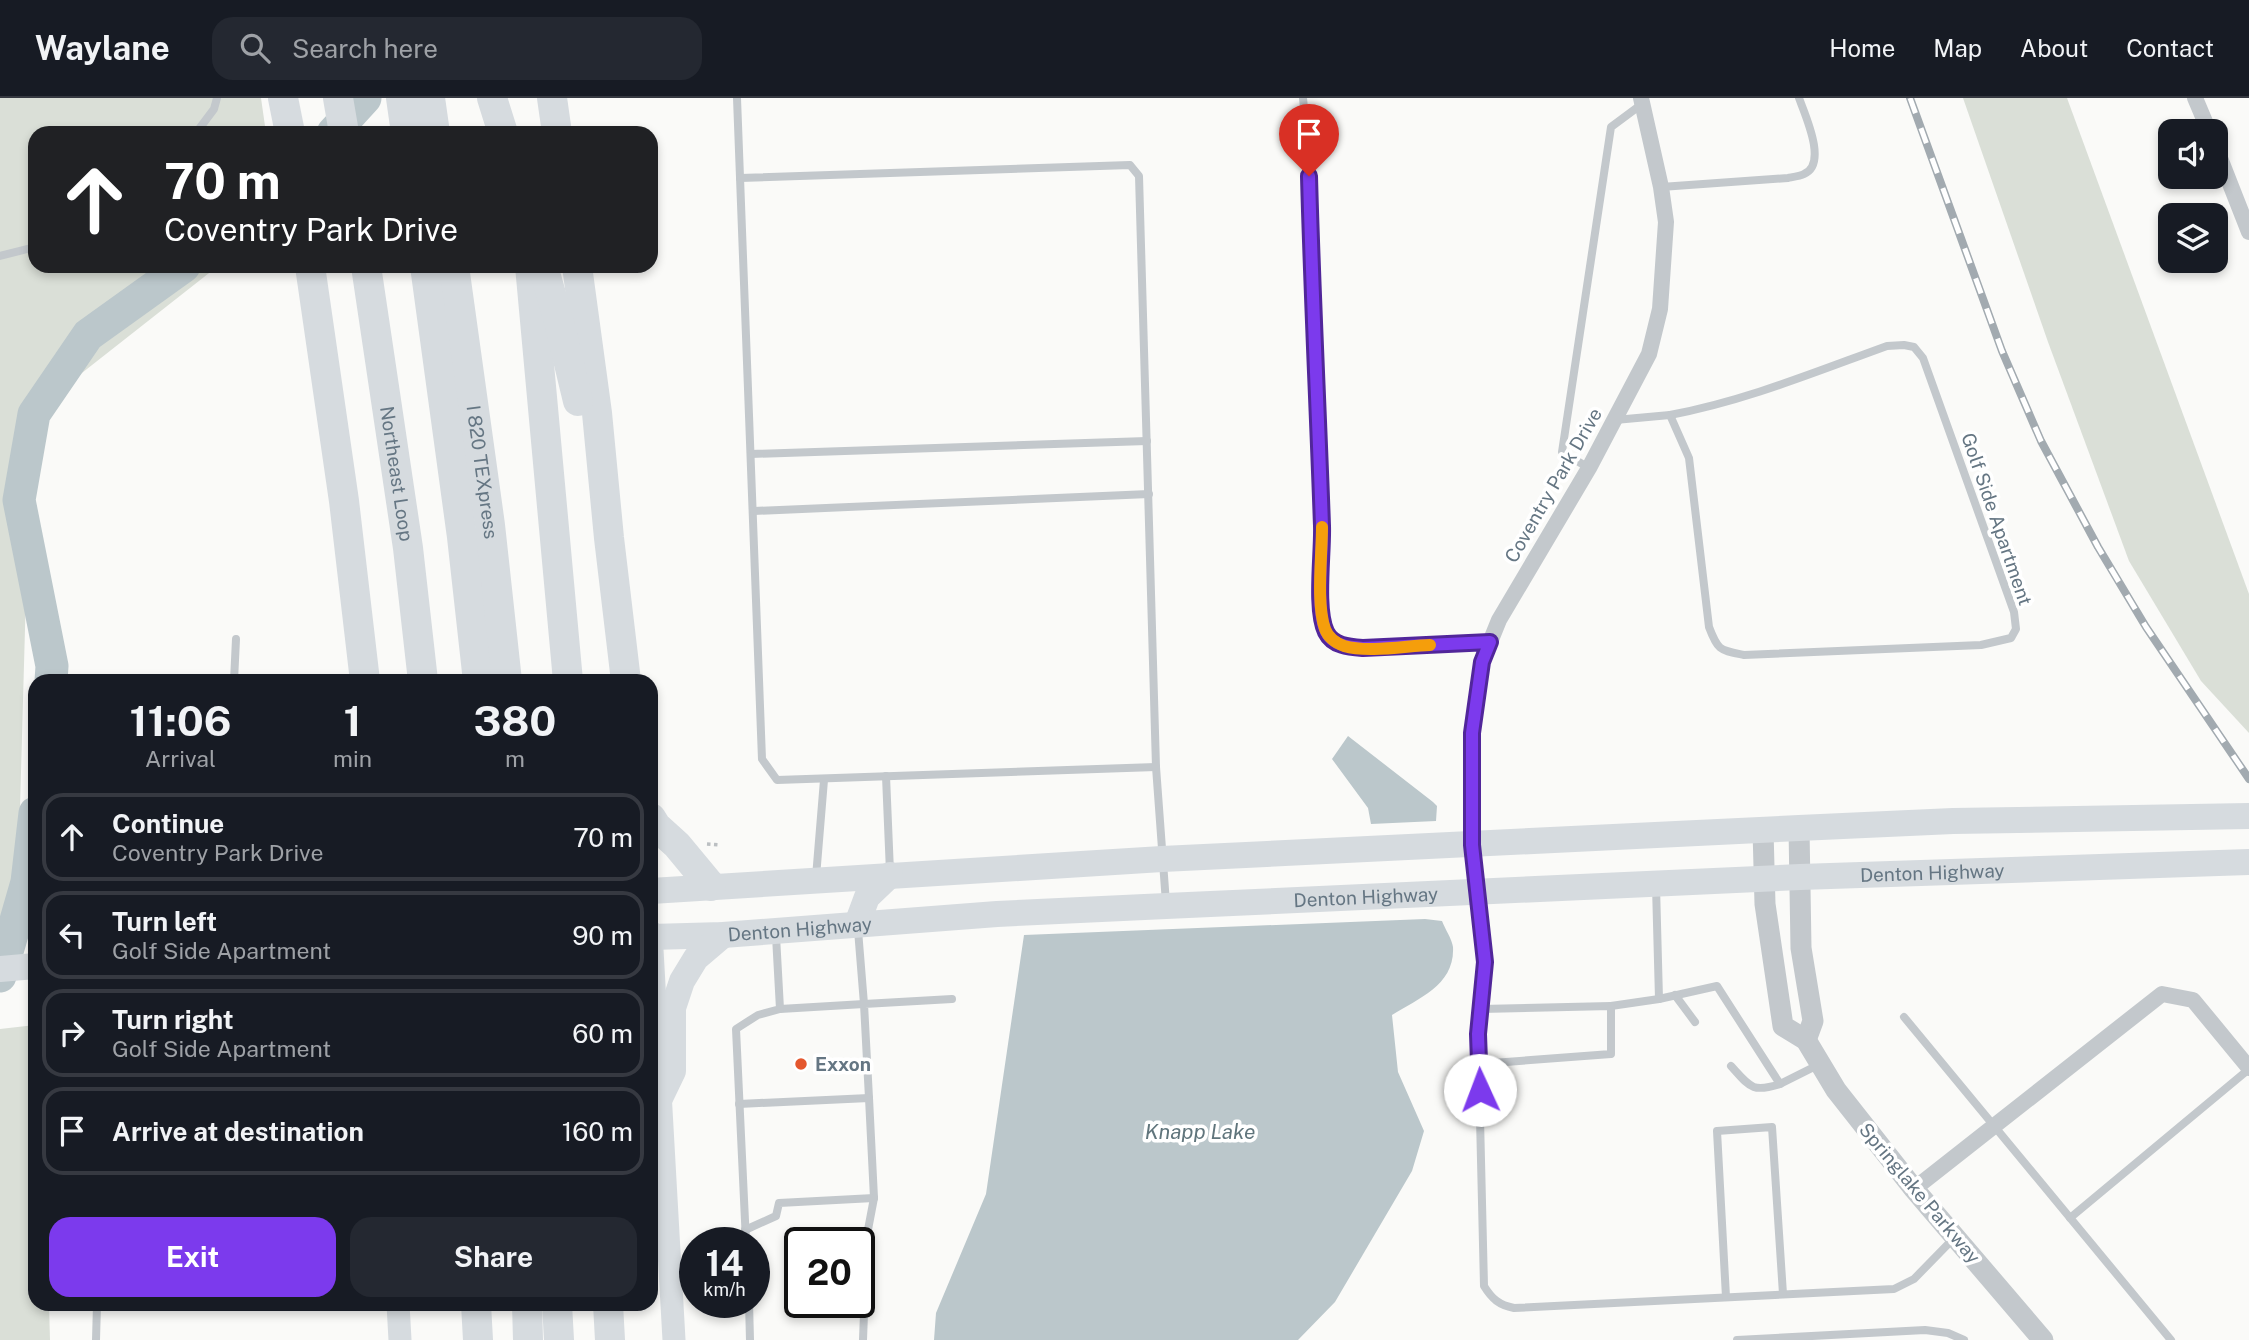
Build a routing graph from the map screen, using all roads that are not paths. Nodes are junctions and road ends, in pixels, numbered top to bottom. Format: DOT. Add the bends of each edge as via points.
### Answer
graph roads {
  1 [pos="217,98"];
  2 [pos="283,98"];
  3 [pos="301,98"];
  4 [pos="338,98"];
  5 [pos="401,98"];
  6 [pos="430,98"];
  7 [pos="492,98"];
  8 [pos="552,98"];
  9 [pos="737,98"];
  10 [pos="1303,98"];
  11 [pos="1799,98"];
  12 [pos="2196,98"];
  13 [pos="1642,101"];
  14 [pos="2204,119"];
  15 [pos="508,121"];
  16 [pos="201,126"];
  17 [pos="289,126"];
  18 [pos="300,126"];
  19 [pos="343,126"];
  20 [pos="405,126"];
  21 [pos="434,126"];
  22 [pos="557,126"];
  23 [pos="740,178"];
  24 [pos="2228,179"];
  25 [pos="1661,187"];
  26 [pos="2249,232"];
  27 [pos="28,249"];
  28 [pos="0,256"];
  29 [pos="311,273"];
  30 [pos="426,273"];
  31 [pos="455,273"];
  32 [pos="531,273"];
  33 [pos="544,273"];
  34 [pos="578,273"];
  35 [pos="368,277"];
  36 [pos="589,414"];
  37 [pos="1670,415"];
  38 [pos="1615,420"];
  39 [pos="1147,441"];
  40 [pos="751,454"];
  41 [pos="1589,468"];
  42 [pos="1149,494"];
  43 [pos="754,511"];
  44 [pos="236,639"];
  45 [pos="1490,642"];
  46 [pos="234,674"];
  47 [pos="364,674"];
  48 [pos="422,674"];
  49 [pos="477,674"];
  50 [pos="507,674"];
  51 [pos="567,674"];
  52 [pos="625,674"];
  53 [pos="1156,767"];
  54 [pos="886,776"];
  55 [pos="824,780"];
  56 [pos="2249,816"];
  57 [pos="1799,828"];
  58 [pos="658,829"];
  59 [pos="1763,830"];
  60 [pos="1472,845"];
  61 [pos="1162,859"];
  62 [pos="2249,862"];
  63 [pos="890,875"];
  64 [pos="1800,877"];
  65 [pos="1765,878"];
  66 [pos="816,880"];
  67 [pos="1656,883"];
  68 [pos="711,886"];
  69 [pos="658,890"];
  70 [pos="1477,893"];
  71 [pos="1166,906"];
  72 [pos="857,924"];
  73 [pos="776,931"];
  74 [pos="658,935"];
  75 [pos="723,935"];
  76 [pos="28,967"];
  77 [pos="0,969"];
  78 [pos="1675,995"];
  79 [pos="951,999"];
  80 [pos="1659,999"];
  81 [pos="864,1004"];
  82 [pos="1611,1006"];
  83 [pos="780,1009"];
  84 [pos="1481,1009"];
  85 [pos="1904,1017"];
  86 [pos="1695,1022"];
  87 [pos="1806,1040"];
  88 [pos="1479,1064"];
  89 [pos="1820,1064"];
  90 [pos="1731,1066"];
  91 [pos="2249,1069"];
  92 [pos="658,1075"];
  93 [pos="1780,1084"];
  94 [pos="660,1098"];
  95 [pos="869,1098"];
  96 [pos="739,1104"];
  97 [pos="1994,1126"];
  98 [pos="1914,1189"];
  99 [pos="874,1198"];
  100 [pos="2070,1217"];
  101 [pos="745,1227"];
  102 [pos="752,1227"];
  103 [pos="1955,1237"];
  104 [pos="1783,1294"];
  105 [pos="1726,1297"];
  106 [pos="97,1311"];
  107 [pos="398,1311"];
  108 [pos="476,1311"];
  109 [pos="477,1311"];
  110 [pos="527,1311"];
  111 [pos="558,1311"];
  112 [pos="608,1311"];
  113 [pos="749,1318"];
  114 [pos="96,1340"];
  115 [pos="400,1340"];
  116 [pos="471,1340"];
  117 [pos="478,1340"];
  118 [pos="528,1340"];
  119 [pos="559,1340"];
  120 [pos="610,1340"];
  121 [pos="674,1340"];
  122 [pos="750,1340"];
  123 [pos="863,1340"];
  124 [pos="1737,1340"];
  125 [pos="1964,1340"];
  126 [pos="2043,1340"];
  127 [pos="2171,1340"];
  1 -- 16 [label="lane"];
  2 -- 17 [label="highway"];
  3 -- 18 [label="highway"];
  4 -- 19 [label="highway"];
  5 -- 20 [label="highway"];
  6 -- 21 [label="highway"];
  7 -- 15 [label="highway"];
  8 -- 22 [label="highway"];
  9 -- 23 [label="lane"];
  10 -- 45 [label="lane" via="1322,529 1321,615 1326,631 1343,646 1363,648"];
  11 -- 25 [label="lane" via="1815,145 1814,166 1806,174"];
  12 -- 14 [label="street"];
  13 -- 25 [label="street, Coventry Park Drive"];
  13 -- 41 [label="lane" via="1611,127 1562,452"];
  23 -- 39 [label="lane" via="1130,165 1139,176"];
  23 -- 40 [label="lane"];
  24 -- 26 [label="street"];
  25 -- 38 [label="street, Coventry Park Drive" via="1666,222 1660,309 1649,355"];
  27 -- 28 [label="lane"];
  29 -- 47 [label="highway"];
  30 -- 49 [label="highway, I 820 TEXpress"];
  31 -- 50 [label="highway, I 820 TEXpress"];
  32 -- 51 [label="highway"];
  33 -- 36 [label="highway"];
  34 -- 36 [label="highway"];
  35 -- 48 [label="highway, Northeast Loop"];
  36 -- 52 [label="highway" via="594,495 608,538"];
  37 -- 37 [label="lane, Golf Side Apartment" via="1710,408 1887,346 1914,347 1923,358 2014,612 2016,629 2011,638 1967,646 1744,655 1721,650 1709,627 1689,458"];
  37 -- 38 [label="lane, Golf Side Apartment"];
  38 -- 41 [label="street, Coventry Park Drive"];
  39 -- 40 [label="lane"];
  39 -- 42 [label="lane"];
  40 -- 43 [label="lane"];
  41 -- 45 [label="street, Coventry Park Drive"];
  42 -- 43 [label="lane"];
  42 -- 53 [label="lane"];
  43 -- 55 [label="lane" via="762,759 777,780"];
  44 -- 46 [label="lane"];
  45 -- 60 [label="street, Coventry Park Drive" via="1480,674 1472,733"];
  53 -- 54 [label="lane"];
  53 -- 61 [label="lane"];
  54 -- 55 [label="lane"];
  54 -- 63 [label="lane"];
  55 -- 66 [label="lane"];
  56 -- 57 [label="main road"];
  57 -- 59 [label="main road"];
  57 -- 64 [label="street"];
  58 -- 68 [label="highway"];
  59 -- 60 [label="main road"];
  59 -- 65 [label="street, Springlake Parkway"];
  60 -- 61 [label="main road"];
  60 -- 70 [label="street, Coventry Park Drive"];
  61 -- 63 [label="main road"];
  61 -- 71 [label="lane"];
  62 -- 64 [label="main road, Denton Highway"];
  63 -- 66 [label="main road"];
  63 -- 72 [label="main road" via="867,897"];
  64 -- 65 [label="main road, Denton Highway"];
  64 -- 87 [label="street" via="1801,948 1813,1021"];
  65 -- 67 [label="main road, Denton Highway"];
  65 -- 87 [label="street, Springlake Parkway" via="1783,1026"];
  66 -- 68 [label="main road"];
  67 -- 70 [label="main road, Denton Highway"];
  67 -- 80 [label="lane"];
  68 -- 69 [label="main road"];
  70 -- 71 [label="main road, Denton Highway"];
  70 -- 84 [label="lane" via="1485,962"];
  71 -- 72 [label="main road, Denton Highway"];
  72 -- 73 [label="main road, Denton Highway"];
  72 -- 81 [label="lane"];
  73 -- 75 [label="main road, Denton Highway"];
  73 -- 83 [label="lane"];
  74 -- 75 [label="main road, Denton Highway"];
  75 -- 94 [label="main road" via="696,958 682,981 673,1008 673,1071"];
  76 -- 77 [label="main road"];
  78 -- 80 [label="lane"];
  78 -- 86 [label="lane"];
  78 -- 93 [label="lane" via="1717,986"];
  79 -- 81 [label="lane"];
  80 -- 82 [label="lane"];
  81 -- 83 [label="lane"];
  81 -- 95 [label="lane"];
  82 -- 84 [label="lane"];
  82 -- 88 [label="lane" via="1611,1054"];
  83 -- 96 [label="lane" via="758,1015 736,1030"];
  84 -- 88 [label="lane"];
  85 -- 97 [label="lane"];
  87 -- 89 [label="street, Springlake Parkway"];
  88 -- 105 [label="lane" via="1484,1286 1491,1297 1514,1308"];
  89 -- 93 [label="lane"];
  89 -- 98 [label="street, Springlake Parkway"];
  90 -- 93 [label="lane" via="1749,1087 1762,1090"];
  91 -- 97 [label="street" via="2193,1000 2161,994"];
  91 -- 100 [label="lane"];
  92 -- 94 [label="main road"];
  94 -- 121 [label="main road"];
  95 -- 96 [label="lane"];
  95 -- 99 [label="lane"];
  96 -- 101 [label="lane"];
  97 -- 98 [label="street"];
  97 -- 100 [label="lane"];
  98 -- 103 [label="street, Springlake Parkway"];
  99 -- 102 [label="lane" via="779,1203 776,1216"];
  99 -- 123 [label="lane" via="867,1235"];
  100 -- 127 [label="lane"];
  103 -- 104 [label="lane" via="1914,1279 1894,1289"];
  103 -- 126 [label="street, Springlake Parkway"];
  104 -- 105 [label="lane"];
  104 -- 105 [label="lane" via="1772,1126 1717,1131"];
  106 -- 114 [label="lane"];
  107 -- 115 [label="main road"];
  108 -- 116 [label="highway"];
  109 -- 117 [label="highway"];
  110 -- 118 [label="highway"];
  111 -- 119 [label="highway"];
  112 -- 120 [label="highway"];
  113 -- 122 [label="lane"];
  124 -- 125 [label="lane" via="1925,1330"];
}
